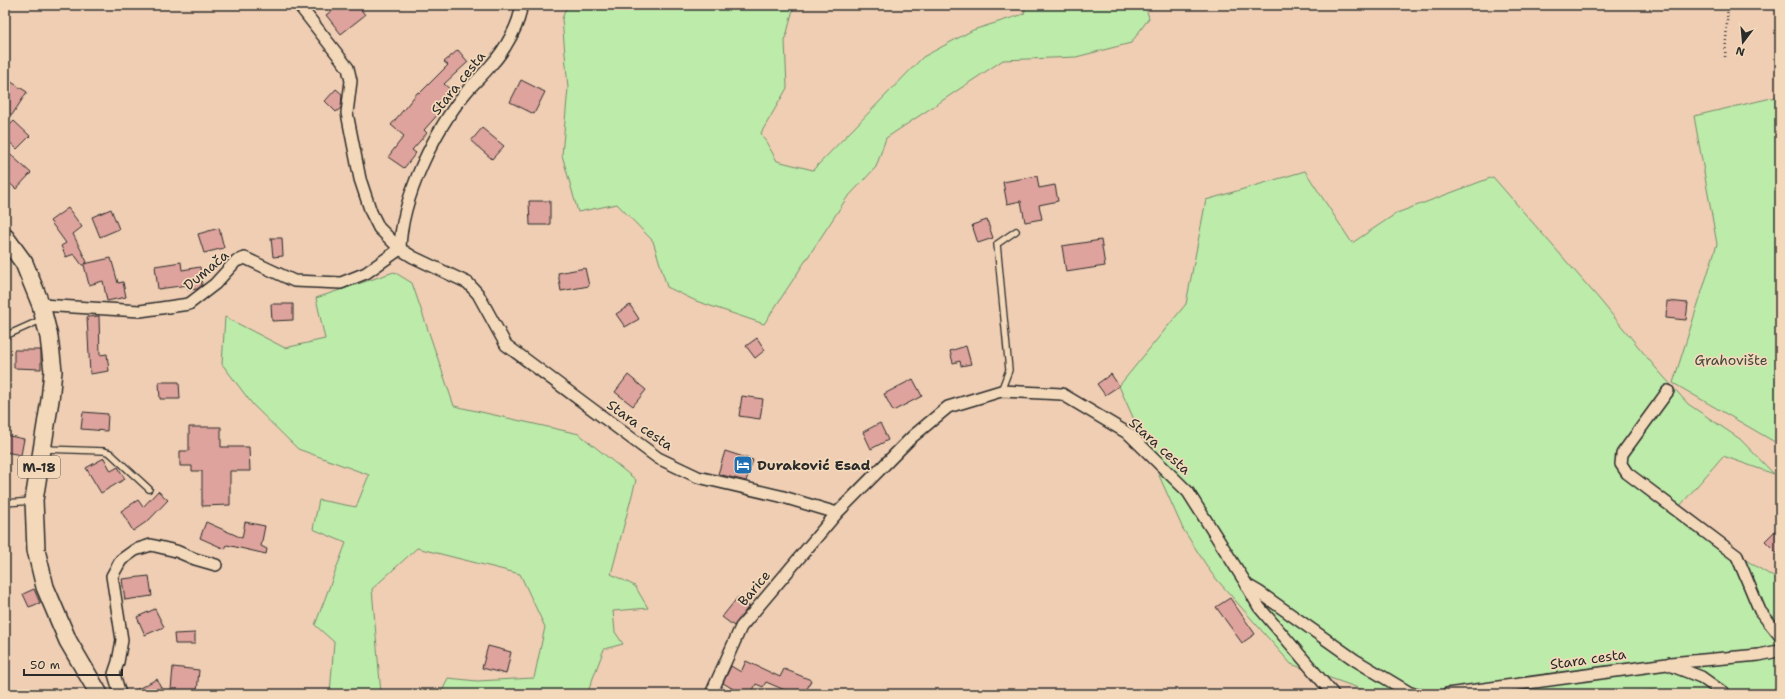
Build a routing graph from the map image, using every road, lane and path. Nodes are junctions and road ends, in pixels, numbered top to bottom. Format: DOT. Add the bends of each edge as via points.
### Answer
graph roads {
  1 [pos="299,5"];
  2 [pos="521,5"];
  3 [pos="1728,5"];
  4 [pos="1725,57"];
  5 [pos="1016,231"];
  6 [pos="5,237"];
  7 [pos="400,249"];
  8 [pos="43,311"];
  9 [pos="5,336"];
  10 [pos="1001,391"];
  11 [pos="1668,391"];
  12 [pos="42,449"];
  13 [pos="149,489"];
  14 [pos="34,500"];
  15 [pos="5,504"];
  16 [pos="837,513"];
  17 [pos="216,565"];
  18 [pos="1247,585"];
  19 [pos="1780,636"];
  20 [pos="1780,649"];
  21 [pos="1667,664"];
  22 [pos="99,694"];
  23 [pos="120,694"];
  24 [pos="712,694"];
  25 [pos="1333,694"];
  26 [pos="1418,694"];
  27 [pos="1447,694"];
  28 [pos="1725,694"];
  1 -- 7 [label="street, Stara cesta" via="348,68 351,81 346,113 360,179 379,228"];
  2 -- 7 [label="street, Stara cesta" via="516,25 503,48 493,64 467,91 443,123 423,163 404,218"];
  3 -- 4 [label="path"];
  5 -- 10 [label="lane" via="997,244 1009,370"];
  6 -- 8 [label="main road, M-18" via="24,263"];
  7 -- 8 [label="street, Dumača" via="366,273 341,282 294,281 245,258 236,261 215,284 189,304 140,311"];
  7 -- 16 [label="street, Stara cesta" via="468,282 478,294 506,345 658,458 698,477 780,496"];
  8 -- 9 [label="lane"];
  8 -- 12 [label="main road, M-18" via="53,371"];
  10 -- 16 [label="street, Stara cesta" via="948,407 912,437"];
  10 -- 18 [label="street, Stara cesta" via="1062,394 1129,434 1188,492"];
  11 -- 19 [label="street" via="1622,454 1621,464 1627,473 1737,556 1760,611"];
  12 -- 13 [label="lane" via="104,451 112,454"];
  12 -- 14 [label="main road, M-18"];
  14 -- 15 [label="lane"];
  14 -- 22 [label="main road, M-18" via="36,550 45,587 68,641"];
  16 -- 24 [label="street, Barice" via="741,627"];
  17 -- 23 [label="street" via="195,560 176,550 152,545 135,550 121,560 112,576 122,640 114,674"];
  18 -- 25 [label="street, Stara cesta" via="1259,607"];
  18 -- 26 [label="street, Stara cesta" via="1355,660 1410,693"];
  20 -- 21 [label="street" via="1760,655"];
  21 -- 27 [label="street, Stara cesta"];
  21 -- 28 [label="street, Stara cesta" via="1701,677"];
}
